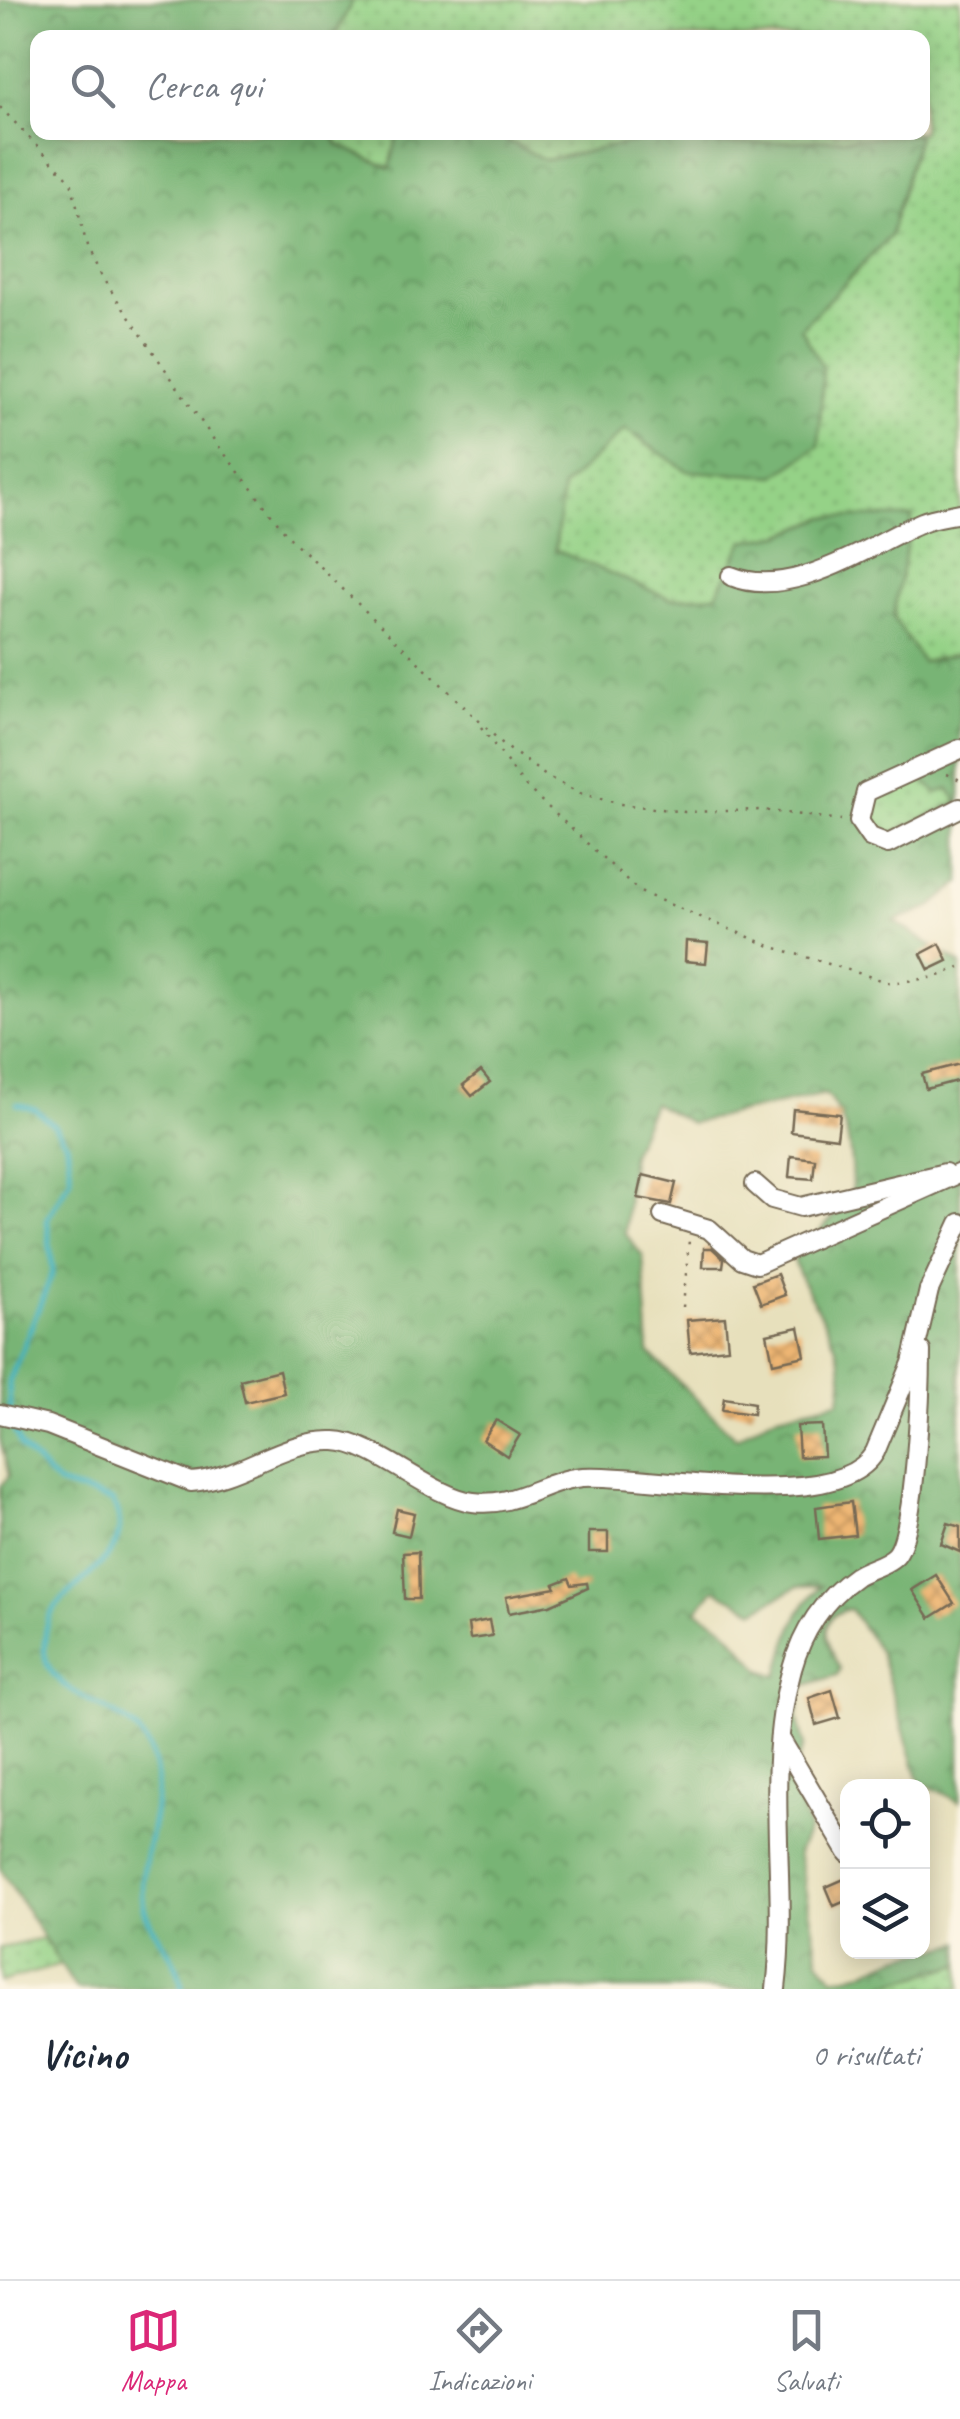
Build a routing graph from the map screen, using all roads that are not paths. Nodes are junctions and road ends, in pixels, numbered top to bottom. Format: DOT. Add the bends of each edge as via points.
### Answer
graph roads {
  1 [pos="960,513"];
  2 [pos="730,576"];
  3 [pos="960,749"];
  4 [pos="960,808"];
  5 [pos="960,1171"];
  6 [pos="754,1184"];
  7 [pos="664,1215"];
  8 [pos="960,1223"];
  9 [pos="921,1327"];
  10 [pos="1,1414"];
  11 [pos="780,1738"];
  12 [pos="840,1839"];
  13 [pos="779,1966"];
  14 [pos="776,1989"];
  15 [pos="790,1989"];
  1 -- 2 [label="street" via="925,521 796,577 758,582"];
  3 -- 4 [label="street" via="866,792 859,821 870,837 888,844"];
  5 -- 6 [label="street" via="801,1206 772,1199"];
  5 -- 7 [label="street" via="756,1264 709,1229"];
  8 -- 9 [label="street"];
  9 -- 10 [label="street" via="867,1465 830,1480 735,1488 582,1477 503,1503 470,1502 342,1441 294,1444 214,1480 191,1482 48,1424"];
  9 -- 11 [label="street" via="914,1484 904,1539 896,1556 854,1578 814,1617 792,1668"];
  11 -- 12 [label="street"];
  11 -- 13 [label="street"];
  13 -- 14 [label="street"];
  13 -- 15 [label="street"];
}
